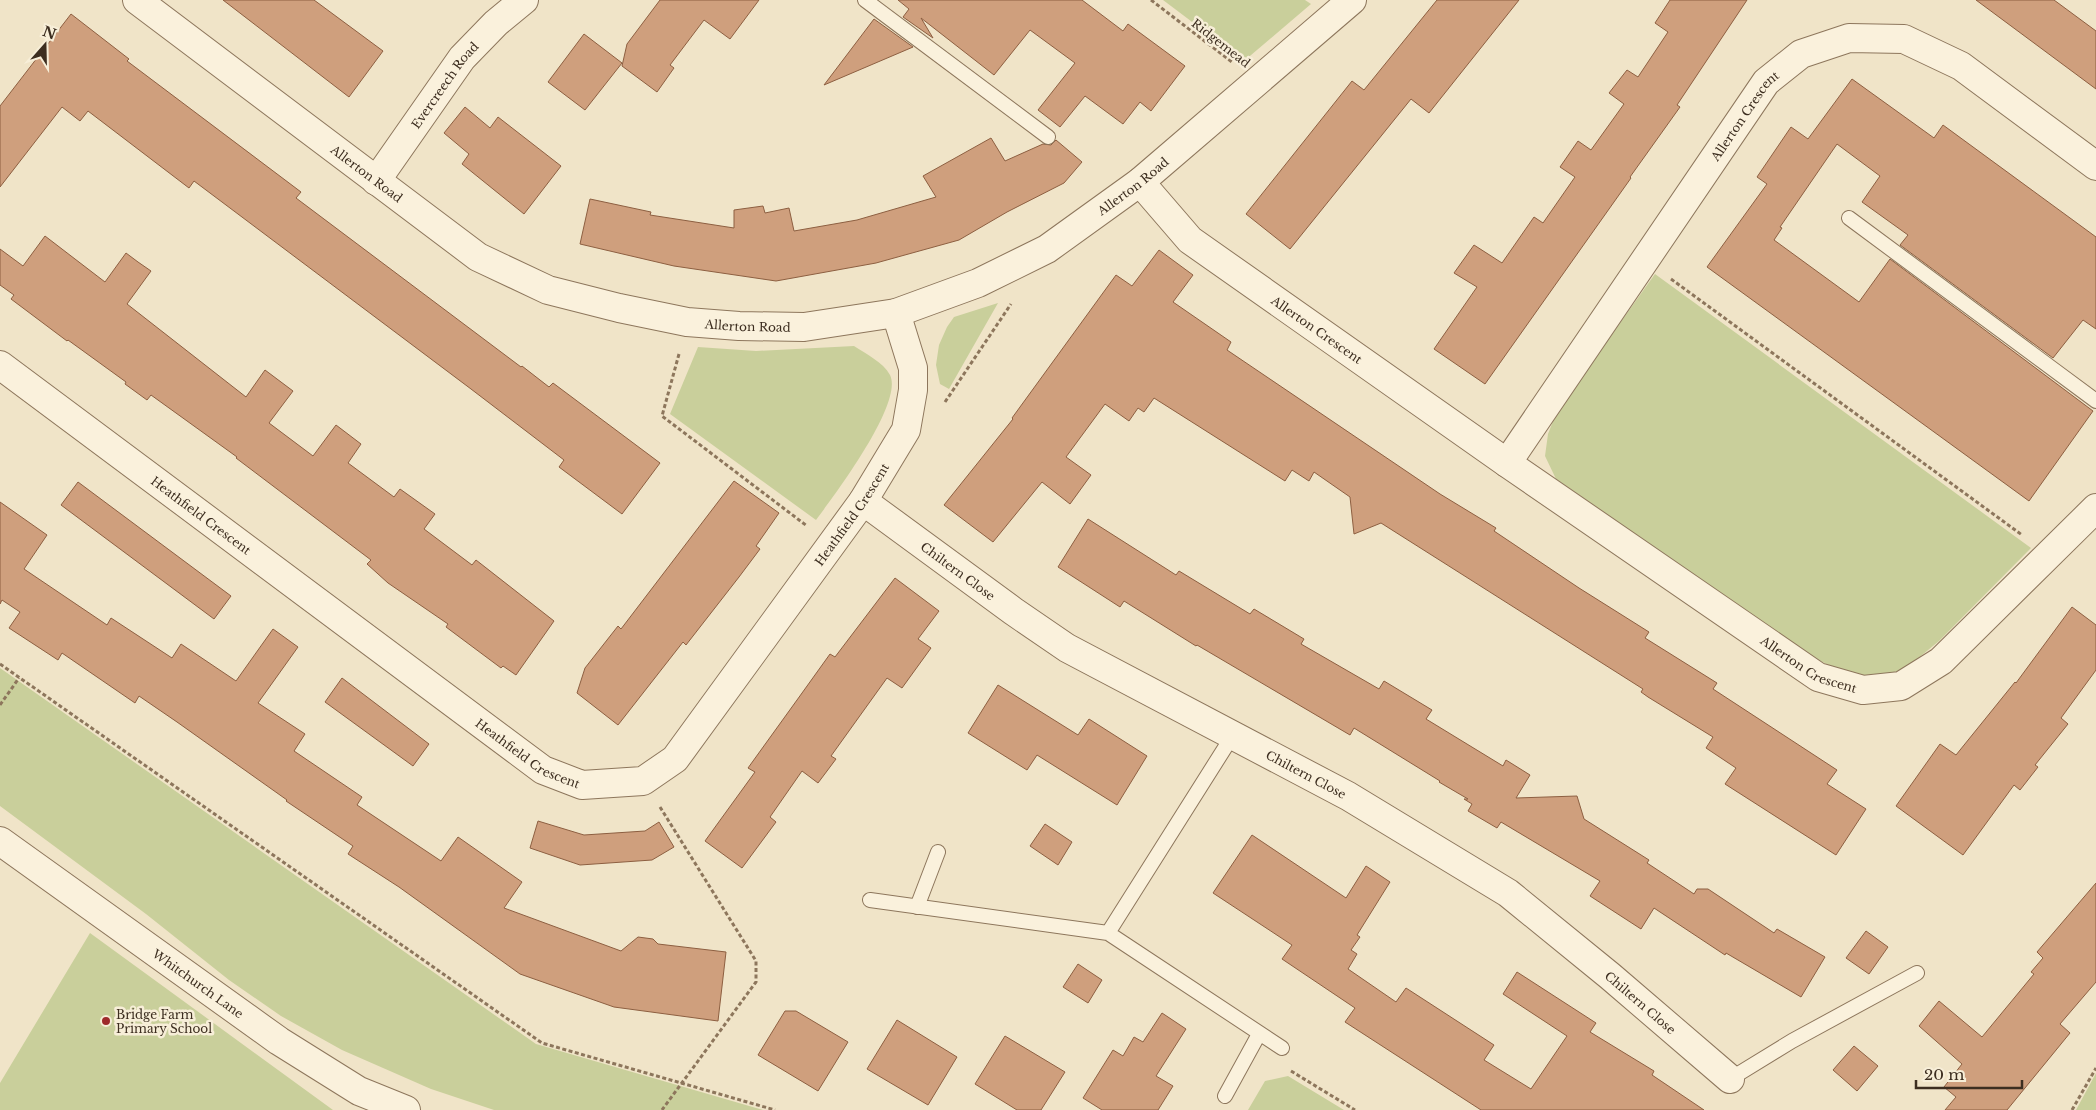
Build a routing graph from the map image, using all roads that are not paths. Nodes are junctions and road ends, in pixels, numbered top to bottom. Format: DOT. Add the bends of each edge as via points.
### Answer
graph roads {
  1 [pos="137,0"];
  2 [pos="524,0"];
  3 [pos="865,0"];
  4 [pos="1352,0"];
  5 [pos="1048,137"];
  6 [pos="2096,166"];
  7 [pos="376,181"];
  8 [pos="1140,182"];
  9 [pos="1849,218"];
  10 [pos="896,313"];
  11 [pos="0,365"];
  12 [pos="2096,401"];
  13 [pos="1507,463"];
  14 [pos="863,501"];
  15 [pos="2096,508"];
  16 [pos="1233,735"];
  17 [pos="0,841"];
  18 [pos="938,852"];
  19 [pos="870,900"];
  20 [pos="917,907"];
  21 [pos="1108,933"];
  22 [pos="1917,973"];
  23 [pos="1260,1034"];
  24 [pos="1282,1048"];
  25 [pos="1730,1079"];
  26 [pos="1225,1096"];
  27 [pos="406,1110"];
  1 -- 7 [label="street, Allerton Road"];
  2 -- 7 [label="street, Evercreech Road" via="462,58"];
  3 -- 5 [label="lane"];
  4 -- 8 [label="street, Allerton Road"];
  6 -- 13 [label="street, Allerton Crescent" via="1962,66 1904,39 1849,38 1801,54 1766,82"];
  7 -- 10 [label="street, Allerton Road" via="478,256 548,290 687,322 739,326 804,327"];
  8 -- 10 [label="street, Allerton Road" via="1047,249 978,283"];
  8 -- 13 [label="street, Allerton Crescent" via="1190,240"];
  9 -- 12 [label="lane"];
  10 -- 14 [label="street, Heathfield Crescent" via="913,368 910,411 906,430"];
  11 -- 14 [label="street, Heathfield Crescent" via="543,770 582,785 644,781 674,759"];
  13 -- 15 [label="street, Allerton Crescent" via="1818,677 1863,690 1902,686 1941,661"];
  14 -- 16 [label="street, Chiltern Close" via="1067,648"];
  16 -- 21 [label="lane"];
  16 -- 25 [label="street, Chiltern Close" via="1348,796 1508,893"];
  17 -- 27 [label="street, Whitchurch Lane" via="279,1041 359,1091"];
  18 -- 20 [label="lane"];
  19 -- 20 [label="lane"];
  20 -- 21 [label="lane"];
  21 -- 23 [label="lane"];
  22 -- 25 [label="lane" via="1792,1040"];
  23 -- 24 [label="lane"];
  23 -- 26 [label="lane"];
}
